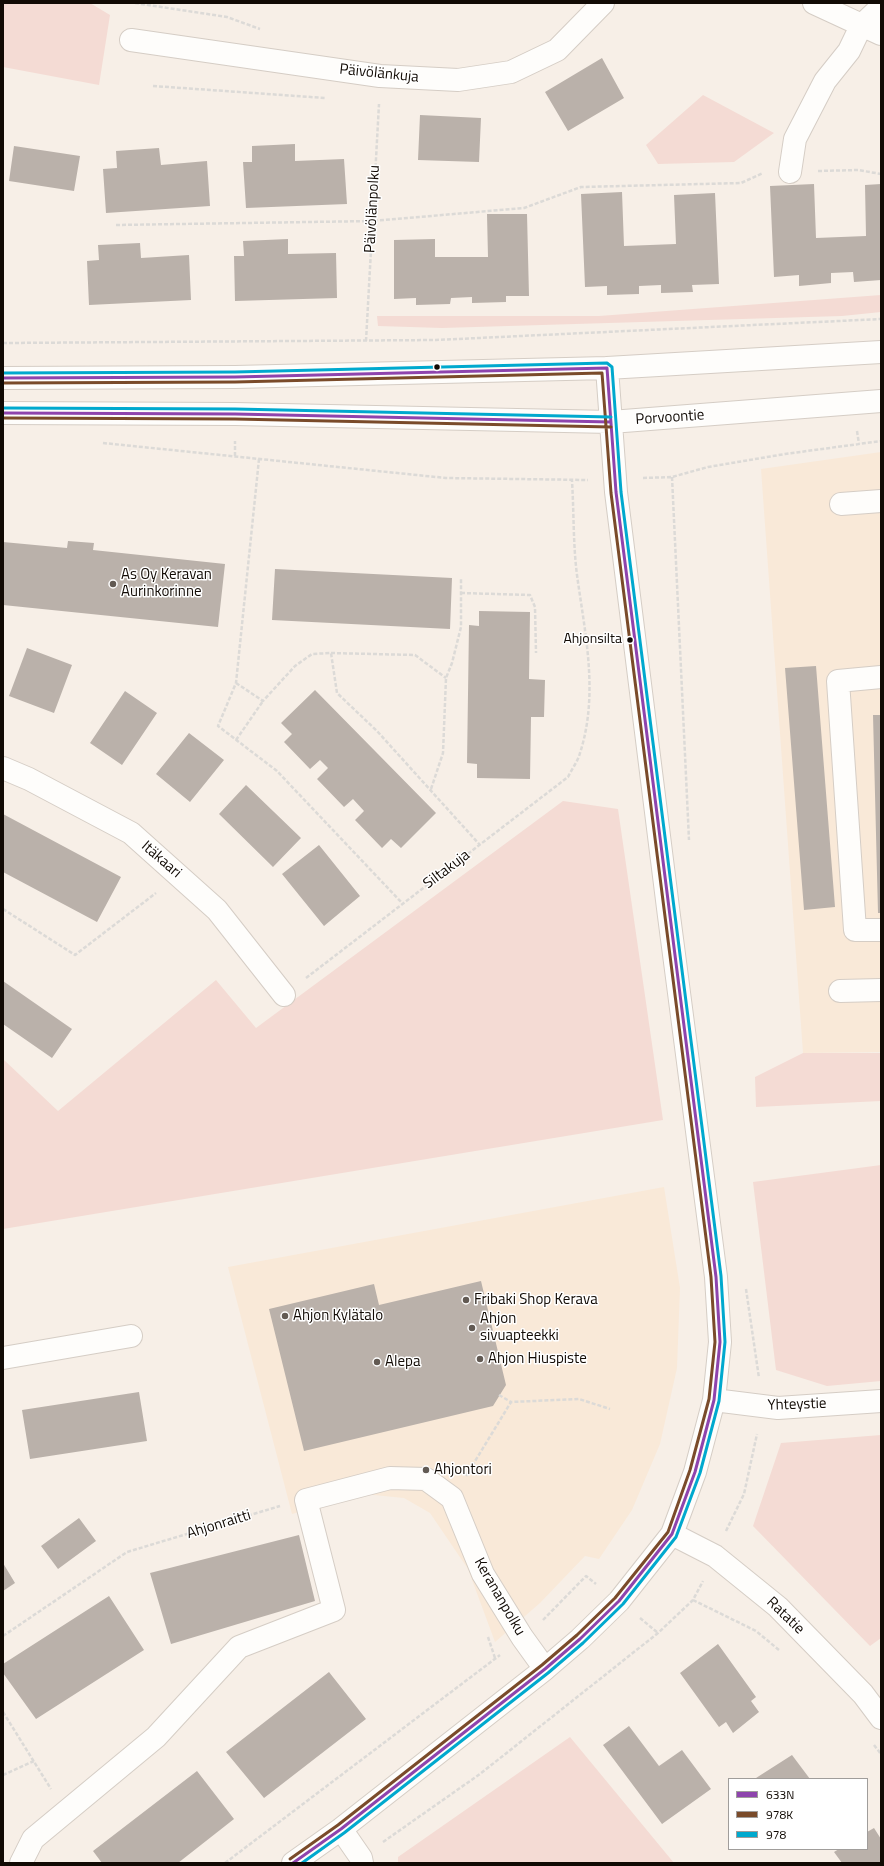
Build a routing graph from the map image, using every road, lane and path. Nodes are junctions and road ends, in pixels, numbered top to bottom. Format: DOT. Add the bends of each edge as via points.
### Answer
graph roads {
  1 [pos="603,3"];
  2 [pos="814,3"];
  3 [pos="881,7"];
  4 [pos="861,26"];
  5 [pos="881,34"];
  6 [pos="131,40"];
  7 [pos="153,86"];
  8 [pos="333,98"];
  9 [pos="372,101"];
  10 [pos="790,172"];
  11 [pos="881,174"];
  12 [pos="372,221"];
  13 [pos="116,225"];
  14 [pos="881,319"];
  15 [pos="366,341"];
  16 [pos="3,343"];
  17 [pos="881,352"];
  18 [pos="607,368"];
  19 [pos="3,378"];
  20 [pos="881,401"];
  21 [pos="3,413"];
  22 [pos="611,422"];
  23 [pos="881,441"];
  24 [pos="97,442"];
  25 [pos="259,460"];
  26 [pos="672,477"];
  27 [pos="615,479"];
  28 [pos="572,481"];
  29 [pos="881,501"];
  30 [pos="841,504"];
  31 [pos="461,578"];
  32 [pos="461,593"];
  33 [pos="331,653"];
  34 [pos="536,653"];
  35 [pos="881,677"];
  36 [pos="446,678"];
  37 [pos="236,683"];
  38 [pos="262,701"];
  39 [pos="236,740"];
  40 [pos="3,768"];
  41 [pos="431,789"];
  42 [pos="689,841"];
  43 [pos="480,845"];
  44 [pos="178,875"];
  45 [pos="403,904"];
  46 [pos="3,909"];
  47 [pos="881,930"];
  48 [pos="881,990"];
  49 [pos="840,991"];
  50 [pos="284,995"];
  51 [pos="131,1336"];
  52 [pos="3,1358"];
  53 [pos="500,1395"];
  54 [pos="714,1400"];
  55 [pos="881,1401"];
  56 [pos="511,1402"];
  57 [pos="610,1409"];
  58 [pos="452,1498"];
  59 [pos="306,1500"];
  60 [pos="672,1534"];
  61 [pos="586,1576"];
  62 [pos="693,1600"];
  63 [pos="3,1636"];
  64 [pos="522,1638"];
  65 [pos="780,1650"];
  66 [pos="545,1668"];
  67 [pos="3,1712"];
  68 [pos="881,1718"];
  69 [pos="872,1742"];
  70 [pos="881,1754"];
  71 [pos="34,1760"];
  72 [pos="3,1775"];
  73 [pos="66,1813"];
  74 [pos="341,1829"];
  75 [pos="22,1863"];
  76 [pos="225,1863"];
  77 [pos="293,1863"];
  78 [pos="362,1863"];
  1 -- 6 [label="street, Päivölänkuja" via="557,50 511,72 458,80 380,76"];
  2 -- 4 [label="street"];
  3 -- 4 [label="street"];
  4 -- 5 [label="street"];
  4 -- 10 [label="street" via="849,51 825,81 795,139"];
  7 -- 8 [label="path"];
  9 -- 12 [label="path, Päivölänpolku" via="380,102"];
  10 -- 11 [label="path" via="858,170"];
  10 -- 12 [label="path" via="763,173 741,183 582,187 524,208"];
  12 -- 13 [label="path"];
  12 -- 15 [label="path, Päivölänpolku"];
  14 -- 15 [label="path"];
  15 -- 16 [label="path"];
  17 -- 18 [label="street"];
  18 -- 19 [label="street" via="235,377"];
  18 -- 22 [label="street"];
  20 -- 22 [label="street, Porvoontie"];
  21 -- 22 [label="street, Porvoontie" via="243,414"];
  22 -- 27 [label="street"];
  23 -- 26 [label="path" via="723,464"];
  24 -- 25 [label="path"];
  25 -- 28 [label="path" via="446,478"];
  25 -- 37 [label="path"];
  26 -- 27 [label="path"];
  26 -- 42 [label="path"];
  27 -- 28 [label="path"];
  27 -- 54 [label="street" via="716,1277 720,1342"];
  28 -- 43 [label="path, Siltakuja" via="577,573 588,645 590,679 586,728 580,754 568,777"];
  29 -- 30 [label="street"];
  31 -- 32 [label="path"];
  32 -- 34 [label="path" via="530,595 535,607"];
  32 -- 36 [label="path" via="461,627"];
  33 -- 36 [label="path" via="415,655"];
  33 -- 38 [label="path" via="312,654 295,666"];
  33 -- 41 [label="path" via="337,693"];
  35 -- 47 [label="street" via="838,681 855,930"];
  36 -- 41 [label="path" via="443,753"];
  37 -- 38 [label="path"];
  37 -- 39 [label="path" via="218,726"];
  38 -- 39 [label="path"];
  39 -- 45 [label="path" via="277,771"];
  40 -- 44 [label="street, Itäkaari" via="29,779 130,833"];
  41 -- 43 [label="path"];
  43 -- 45 [label="path, Siltakuja"];
  44 -- 46 [label="path" via="75,955"];
  44 -- 50 [label="street, Itäkaari" via="217,910"];
  45 -- 50 [label="path, Siltakuja"];
  48 -- 49 [label="street"];
  51 -- 52 [label="street"];
  53 -- 56 [label="path"];
  54 -- 55 [label="street, Yhteystie" via="778,1408"];
  54 -- 60 [label="street" via="694,1472"];
  56 -- 57 [label="path" via="578,1399"];
  56 -- 58 [label="path"];
  58 -- 59 [label="street" via="426,1479 390,1478"];
  58 -- 64 [label="street, Kerananpolku" via="483,1574"];
  59 -- 63 [label="path, Ahjonraitti" via="127,1552"];
  59 -- 73 [label="street" via="334,1610 239,1647 156,1737"];
  60 -- 66 [label="street" via="618,1601 580,1639"];
  60 -- 68 [label="street, Ratatie" via="715,1556 778,1607 863,1694"];
  61 -- 64 [label="path"];
  62 -- 65 [label="path" via="756,1631"];
  64 -- 66 [label="street, Kerananpolku"];
  64 -- 76 [label="path"];
  66 -- 74 [label="street"];
  67 -- 71 [label="path"];
  69 -- 70 [label="path"];
  71 -- 72 [label="path"];
  71 -- 73 [label="path"];
  73 -- 75 [label="street" via="33,1839"];
  74 -- 77 [label="street"];
  74 -- 78 [label="street"];
}
